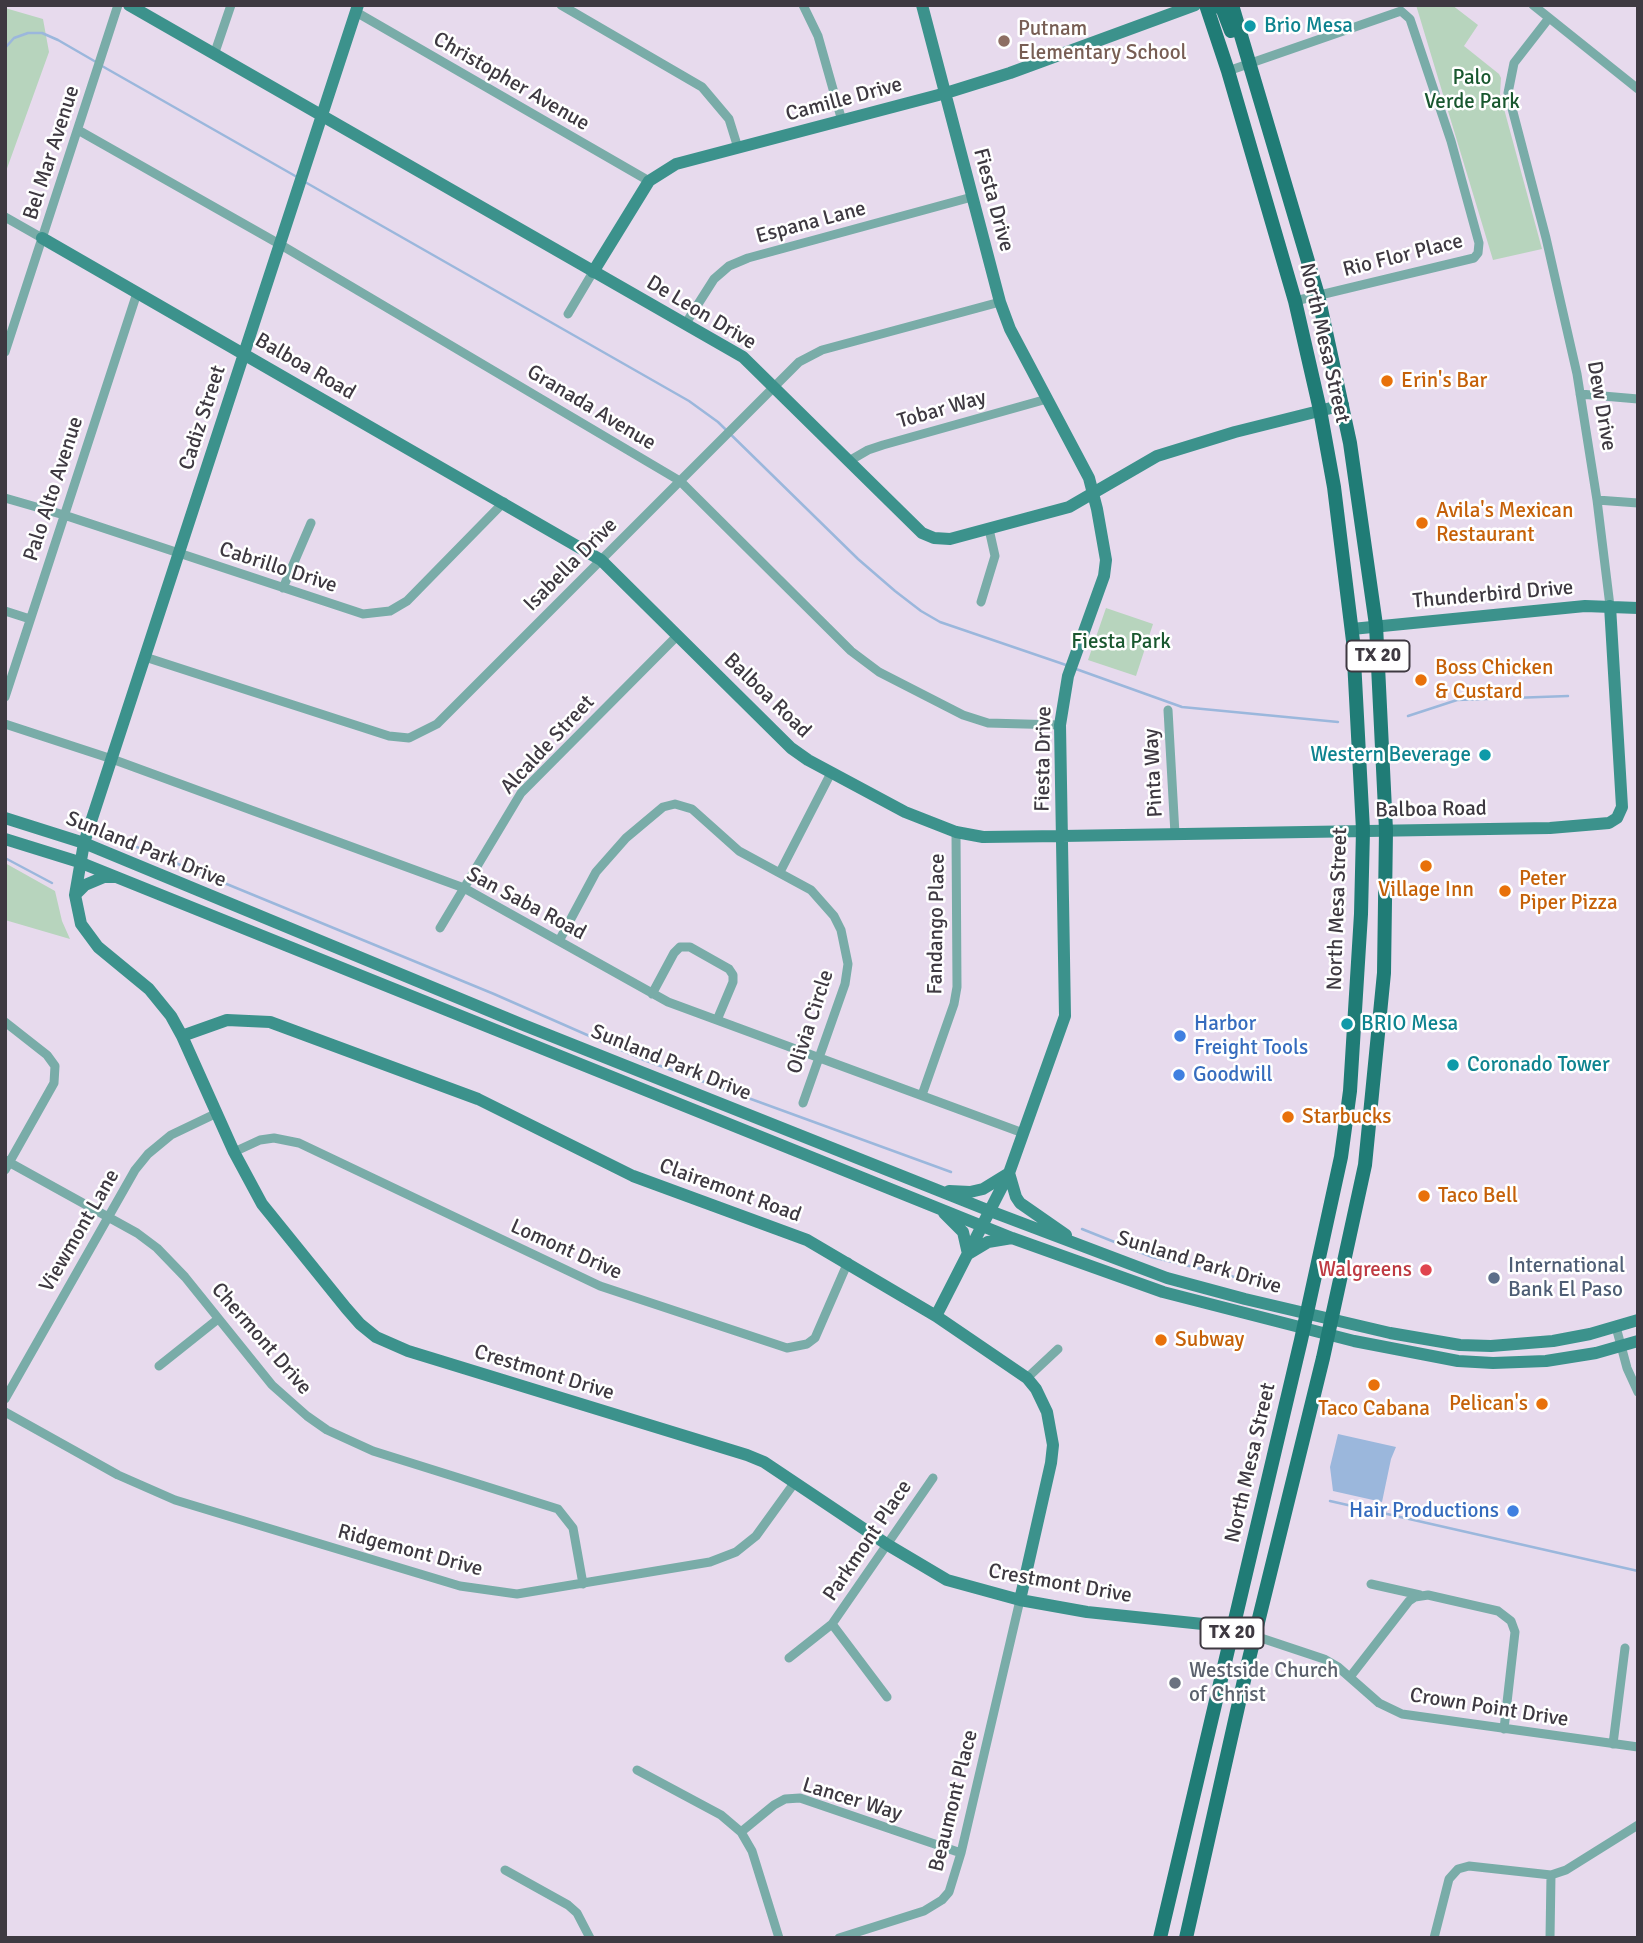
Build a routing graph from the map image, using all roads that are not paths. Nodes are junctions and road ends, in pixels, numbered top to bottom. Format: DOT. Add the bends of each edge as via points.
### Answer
graph roads {
  1 [pos="118,5"];
  2 [pos="129,5"];
  3 [pos="231,5"];
  4 [pos="561,5"];
  5 [pos="803,5"];
  6 [pos="922,5"];
  7 [pos="1195,5"];
  8 [pos="1206,5"];
  9 [pos="1218,5"];
  10 [pos="1232,5"];
  11 [pos="1534,5"];
  12 [pos="357,9"];
  13 [pos="1549,18"];
  14 [pos="215,55"];
  15 [pos="1249,58"];
  16 [pos="1228,71"];
  17 [pos="1638,89"];
  18 [pos="946,93"];
  19 [pos="322,117"];
  20 [pos="842,121"];
  21 [pos="78,130"];
  22 [pos="738,148"];
  23 [pos="649,181"];
  24 [pos="972,197"];
  25 [pos="5,217"];
  26 [pos="42,238"];
  27 [pos="281,245"];
  28 [pos="593,272"];
  29 [pos="137,293"];
  30 [pos="1318,295"];
  31 [pos="1295,301"];
  32 [pos="1000,302"];
  33 [pos="568,314"];
  34 [pos="686,323"];
  35 [pos="5,352"];
  36 [pos="244,354"];
  37 [pos="774,386"];
  38 [pos="1580,394"];
  39 [pos="1047,399"];
  40 [pos="1638,399"];
  41 [pos="1343,405"];
  42 [pos="1320,410"];
  43 [pos="849,461"];
  44 [pos="680,481"];
  45 [pos="1094,493"];
  46 [pos="5,498"];
  47 [pos="1597,500"];
  48 [pos="504,502"];
  49 [pos="1638,503"];
  50 [pos="64,514"];
  51 [pos="311,523"];
  52 [pos="989,529"];
  53 [pos="178,554"];
  54 [pos="601,560"];
  55 [pos="283,588"];
  56 [pos="981,603"];
  57 [pos="1610,606"];
  58 [pos="1638,608"];
  59 [pos="5,611"];
  60 [pos="30,619"];
  61 [pos="1376,625"];
  62 [pos="1352,629"];
  63 [pos="678,635"];
  64 [pos="145,657"];
  65 [pos="5,697"];
  66 [pos="1168,709"];
  67 [pos="5,724"];
  68 [pos="1060,725"];
  69 [pos="112,759"];
  70 [pos="831,773"];
  71 [pos="5,818"];
  72 [pos="1617,818"];
  73 [pos="1363,830"];
  74 [pos="1386,830"];
  75 [pos="956,832"];
  76 [pos="1175,834"];
  77 [pos="1062,836"];
  78 [pos="5,839"];
  79 [pos="84,843"];
  80 [pos="79,862"];
  81 [pos="780,872"];
  82 [pos="117,877"];
  83 [pos="464,888"];
  84 [pos="75,895"];
  85 [pos="440,928"];
  86 [pos="559,941"];
  87 [pos="1359,969"];
  88 [pos="1384,973"];
  89 [pos="652,994"];
  90 [pos="717,1020"];
  91 [pos="5,1022"];
  92 [pos="182,1036"];
  93 [pos="820,1058"];
  94 [pos="922,1095"];
  95 [pos="803,1103"];
  96 [pos="217,1113"];
  97 [pos="1023,1133"];
  98 [pos="234,1152"];
  99 [pos="1341,1157"];
  100 [pos="7,1164"];
  101 [pos="1365,1165"];
  102 [pos="1009,1173"];
  103 [pos="941,1191"];
  104 [pos="939,1207"];
  105 [pos="990,1211"];
  106 [pos="108,1217"];
  107 [pos="983,1224"];
  108 [pos="1013,1238"];
  109 [pos="1079,1245"];
  110 [pos="968,1254"];
  111 [pos="848,1262"];
  112 [pos="1167,1278"];
  113 [pos="1163,1292"];
  114 [pos="936,1316"];
  115 [pos="218,1319"];
  116 [pos="1638,1320"];
  117 [pos="1305,1321"];
  118 [pos="1330,1327"];
  119 [pos="1616,1327"];
  120 [pos="1638,1342"];
  121 [pos="1491,1346"];
  122 [pos="1620,1347"];
  123 [pos="1058,1349"];
  124 [pos="1493,1363"];
  125 [pos="159,1366"];
  126 [pos="1027,1378"];
  127 [pos="1638,1392"];
  128 [pos="5,1399"];
  129 [pos="5,1412"];
  130 [pos="933,1478"];
  131 [pos="795,1482"];
  132 [pos="888,1545"];
  133 [pos="583,1584"];
  134 [pos="1371,1584"];
  135 [pos="1422,1595"];
  136 [pos="1020,1600"];
  137 [pos="832,1624"];
  138 [pos="1233,1629"];
  139 [pos="1255,1636"];
  140 [pos="1625,1648"];
  141 [pos="789,1658"];
  142 [pos="1350,1677"];
  143 [pos="887,1697"];
  144 [pos="1504,1729"];
  145 [pos="1614,1744"];
  146 [pos="1638,1747"];
  147 [pos="637,1770"];
  148 [pos="1638,1825"];
  149 [pos="741,1832"];
  150 [pos="961,1853"];
  151 [pos="505,1870"];
  152 [pos="1551,1875"];
  153 [pos="590,1938"];
  154 [pos="779,1938"];
  155 [pos="839,1938"];
  156 [pos="1160,1938"];
  157 [pos="1186,1938"];
  158 [pos="1434,1938"];
  159 [pos="1550,1938"];
  1 -- 21 [label="street, Bel Mar Avenue"];
  2 -- 14 [label="street, De Leon Drive"];
  3 -- 14 [label="street"];
  4 -- 22 [label="street" via="702,86 729,119"];
  5 -- 20 [label="street" via="818,36"];
  6 -- 18 [label="street, Fiesta Drive"];
  7 -- 18 [label="street, Camille Drive"];
  8 -- 16 [label="main road, North Mesa Street / TX 20"];
  9 -- 15 [label="main road" via="1236,47"];
  10 -- 15 [label="main road, North Mesa Street / TX 20"];
  11 -- 13 [label="street"];
  12 -- 19 [label="street, Cadiz Street"];
  12 -- 23 [label="street, Christopher Avenue"];
  13 -- 17 [label="street"];
  13 -- 38 [label="street, Dew Drive" via="1514,63 1508,93"];
  14 -- 19 [label="street, De Leon Drive"];
  15 -- 16 [label="street"];
  15 -- 30 [label="main road, North Mesa Street / TX 20"];
  15 -- 30 [label="street, Rio Flor Place" via="1401,10 1410,19 1451,141 1478,253 1470,260"];
  16 -- 31 [label="main road, North Mesa Street / TX 20"];
  18 -- 20 [label="street, Camille Drive"];
  18 -- 24 [label="street, Fiesta Drive"];
  19 -- 27 [label="street, Cadiz Street"];
  19 -- 28 [label="street, De Leon Drive"];
  20 -- 22 [label="street, Camille Drive"];
  21 -- 26 [label="street, Bel Mar Avenue"];
  21 -- 27 [label="street, Granada Avenue"];
  22 -- 23 [label="street, Camille Drive" via="676,164"];
  23 -- 28 [label="street, Camille Drive"];
  24 -- 32 [label="street, Fiesta Drive"];
  24 -- 34 [label="street, Espana Lane" via="748,258 714,279"];
  25 -- 26 [label="street, Balboa Road"];
  26 -- 29 [label="street, Balboa Road"];
  26 -- 35 [label="street, Bel Mar Avenue"];
  27 -- 36 [label="street, Cadiz Street"];
  27 -- 44 [label="street, Granada Avenue"];
  28 -- 33 [label="street, Camille Drive"];
  28 -- 34 [label="street, De Leon Drive"];
  29 -- 36 [label="street, Balboa Road"];
  29 -- 50 [label="street, Palo Alto Avenue"];
  30 -- 31 [label="street, Rio Flor Place"];
  30 -- 41 [label="main road, North Mesa Street / TX 20"];
  31 -- 42 [label="main road, North Mesa Street / TX 20"];
  32 -- 37 [label="street, Isabella Drive" via="822,350 799,362"];
  32 -- 39 [label="street, Fiesta Drive"];
  34 -- 37 [label="street, De Leon Drive" via="743,357"];
  36 -- 48 [label="street, Balboa Road"];
  36 -- 53 [label="street, Cadiz Street"];
  37 -- 43 [label="street, De Leon Drive"];
  37 -- 44 [label="street, Isabella Drive"];
  38 -- 40 [label="street"];
  38 -- 47 [label="street, Dew Drive"];
  39 -- 43 [label="street, Tobar Way" via="883,445"];
  39 -- 45 [label="street, Fiesta Drive"];
  41 -- 42 [label="street, De Leon Drive"];
  41 -- 61 [label="main road, North Mesa Street / TX 20"];
  42 -- 45 [label="street, De Leon Drive" via="1157,456"];
  42 -- 62 [label="main road, North Mesa Street / TX 20"];
  43 -- 52 [label="street, De Leon Drive" via="922,533 950,539"];
  44 -- 54 [label="street, Isabella Drive"];
  44 -- 68 [label="street, Granada Avenue" via="851,651 879,672 988,723"];
  45 -- 52 [label="street, De Leon Drive" via="1069,507"];
  45 -- 68 [label="street, Fiesta Drive" via="1106,560 1104,576 1075,655"];
  46 -- 50 [label="street, Cabrillo Drive"];
  47 -- 49 [label="street"];
  47 -- 57 [label="street, Dew Drive"];
  48 -- 54 [label="street, Balboa Road"];
  48 -- 55 [label="street, Cabrillo Drive" via="407,601 390,611 363,614"];
  50 -- 53 [label="street, Cabrillo Drive"];
  50 -- 60 [label="street, Palo Alto Avenue"];
  51 -- 55 [label="street"];
  52 -- 56 [label="street" via="995,556"];
  53 -- 55 [label="street, Cabrillo Drive"];
  53 -- 64 [label="street, Cadiz Street"];
  54 -- 63 [label="street, Balboa Road"];
  54 -- 64 [label="street, Isabella Drive" via="438,724 409,738 389,736"];
  57 -- 58 [label="street, Thunderbird Drive"];
  57 -- 61 [label="street, Thunderbird Drive"];
  57 -- 72 [label="street, Dew Drive" via="1622,807"];
  59 -- 60 [label="street"];
  60 -- 65 [label="street, Palo Alto Avenue"];
  61 -- 62 [label="street, Thunderbird Drive"];
  61 -- 74 [label="main road, North Mesa Street / TX 20"];
  62 -- 73 [label="main road, North Mesa Street / TX 20"];
  63 -- 70 [label="street, Balboa Road" via="791,748"];
  63 -- 83 [label="street, Alcalde Street" via="521,793"];
  64 -- 69 [label="street, Cadiz Street"];
  66 -- 76 [label="street, Pinta Way"];
  67 -- 69 [label="street, San Saba Road"];
  68 -- 77 [label="street, Fiesta Drive"];
  69 -- 79 [label="street, Cadiz Street"];
  69 -- 83 [label="street, San Saba Road"];
  70 -- 75 [label="street, Balboa Road" via="905,812"];
  70 -- 81 [label="street"];
  71 -- 79 [label="street, Sunland Park Drive"];
  72 -- 74 [label="street, Balboa Road" via="1595,826"];
  73 -- 74 [label="street, Balboa Road"];
  73 -- 76 [label="street, Balboa Road"];
  73 -- 87 [label="main road, North Mesa Street / TX 20"];
  74 -- 88 [label="main road, North Mesa Street / TX 20"];
  75 -- 77 [label="street, Balboa Road" via="983,837"];
  75 -- 94 [label="street, Fandango Place" via="957,987"];
  76 -- 77 [label="street, Balboa Road"];
  77 -- 97 [label="street, Fiesta Drive" via="1065,1016"];
  78 -- 80 [label="street, Sunland Park Drive"];
  79 -- 80 [label="street, Crestmont Drive"];
  79 -- 103 [label="street, Sunland Park Drive"];
  80 -- 82 [label="street, Sunland Park Drive"];
  80 -- 84 [label="street, Crestmont Drive"];
  81 -- 86 [label="street, Olivia Circle" via="739,851 692,809 675,804 663,807 626,838 596,872"];
  81 -- 93 [label="street, Olivia Circle" via="822,900 846,946 845,984"];
  82 -- 84 [label="street" via="96,880"];
  82 -- 104 [label="street, Sunland Park Drive"];
  83 -- 85 [label="street, Alcalde Street"];
  83 -- 86 [label="street, San Saba Road"];
  84 -- 92 [label="street, Crestmont Drive" via="81,924 97,947 149,989"];
  86 -- 89 [label="street, San Saba Road"];
  87 -- 88 [label="main road"];
  87 -- 99 [label="main road, North Mesa Street / TX 20"];
  88 -- 101 [label="main road, North Mesa Street / TX 20"];
  89 -- 90 [label="street, San Saba Road"];
  89 -- 90 [label="street" via="674,953 680,947 690,947 729,968 733,975"];
  90 -- 93 [label="street, San Saba Road"];
  91 -- 100 [label="street" via="55,1066 54,1083"];
  92 -- 96 [label="street, Crestmont Drive"];
  92 -- 111 [label="street, Clairemont Road" via="227,1020 270,1022 478,1099 633,1176 807,1240"];
  93 -- 94 [label="street, San Saba Road"];
  93 -- 95 [label="street, Olivia Circle"];
  94 -- 97 [label="street, San Saba Road"];
  96 -- 98 [label="street, Crestmont Drive"];
  96 -- 106 [label="street, Viewmont Lane" via="171,1135 148,1154"];
  97 -- 102 [label="street, Fiesta Drive"];
  98 -- 111 [label="street, Lomont Drive" via="274,1138 299,1143 600,1286 787,1348 816,1338"];
  98 -- 131 [label="street, Crestmont Drive" via="271,1216 353,1316 376,1337 408,1351 747,1455"];
  99 -- 101 [label="main road"];
  99 -- 117 [label="main road, North Mesa Street / TX 20"];
  100 -- 106 [label="street, Chermont Drive"];
  101 -- 118 [label="main road, North Mesa Street / TX 20"];
  102 -- 103 [label="street" via="983,1189"];
  102 -- 105 [label="street, Fiesta Drive"];
  102 -- 109 [label="street" via="1020,1203"];
  103 -- 105 [label="street, Sunland Park Drive"];
  104 -- 107 [label="street, Sunland Park Drive"];
  104 -- 110 [label="street" via="963,1232"];
  105 -- 107 [label="street, Fiesta Drive"];
  105 -- 109 [label="street, Sunland Park Drive"];
  106 -- 115 [label="street, Chermont Drive" via="137,1233 172,1262"];
  106 -- 128 [label="street, Viewmont Lane"];
  107 -- 108 [label="street, Sunland Park Drive"];
  107 -- 110 [label="street, Fiesta Drive"];
  108 -- 110 [label="street" via="988,1242"];
  108 -- 113 [label="street, Sunland Park Drive"];
  109 -- 112 [label="street, Sunland Park Drive"];
  110 -- 114 [label="street, Fiesta Drive"];
  111 -- 114 [label="street, Clairemont Road"];
  112 -- 113 [label="street"];
  112 -- 117 [label="street, Sunland Park Drive"];
  113 -- 117 [label="street, Sunland Park Drive"];
  114 -- 126 [label="street, Clairemont Road"];
  115 -- 125 [label="street"];
  115 -- 133 [label="street, Chermont Drive" via="272,1385 327,1430 373,1451 558,1509 573,1528"];
  116 -- 119 [label="street"];
  117 -- 118 [label="street, Sunland Park Drive"];
  117 -- 138 [label="main road, North Mesa Street / TX 20"];
  118 -- 121 [label="street"];
  118 -- 124 [label="street" via="1433,1358"];
  118 -- 139 [label="main road, North Mesa Street / TX 20"];
  119 -- 121 [label="street" via="1553,1341"];
  119 -- 122 [label="street"];
  120 -- 122 [label="street"];
  121 -- 124 [label="street"];
  122 -- 124 [label="street" via="1559,1359"];
  122 -- 127 [label="street"];
  123 -- 126 [label="street"];
  126 -- 136 [label="street, Clairemont Road" via="1043,1401 1053,1445"];
  129 -- 133 [label="street, Ridgemont Drive" via="118,1475 175,1500 460,1587 517,1594"];
  130 -- 132 [label="street, Parkmont Place"];
  131 -- 132 [label="street, Crestmont Drive"];
  131 -- 133 [label="street, Ridgemont Drive" via="756,1536 736,1552 710,1562"];
  132 -- 136 [label="street, Crestmont Drive" via="947,1580"];
  132 -- 137 [label="street, Parkmont Place"];
  134 -- 135 [label="street"];
  135 -- 142 [label="street" via="1409,1601"];
  135 -- 144 [label="street" via="1498,1611 1511,1621 1515,1632"];
  136 -- 138 [label="street, Crestmont Drive"];
  136 -- 150 [label="street, Beaumont Place"];
  137 -- 141 [label="street, Parkmont Place"];
  137 -- 143 [label="street, Parkmont Place"];
  138 -- 139 [label="street, Crestmont Drive"];
  138 -- 156 [label="main road, North Mesa Street / TX 20"];
  139 -- 142 [label="street, Crown Point Drive" via="1324,1659"];
  139 -- 157 [label="main road, North Mesa Street / TX 20"];
  140 -- 145 [label="street"];
  142 -- 144 [label="street, Crown Point Drive" via="1379,1703 1402,1714"];
  144 -- 145 [label="street, Crown Point Drive"];
  145 -- 146 [label="street, Crown Point Drive"];
  147 -- 149 [label="street" via="721,1815"];
  148 -- 152 [label="street"];
  149 -- 150 [label="street, Lancer Way" via="785,1799 800,1798"];
  149 -- 154 [label="street" via="752,1851"];
  150 -- 155 [label="street, Beaumont Place" via="949,1892 934,1906"];
  151 -- 153 [label="street" via="568,1905"];
  152 -- 158 [label="street" via="1469,1866 1458,1869 1449,1878"];
  152 -- 159 [label="street"];
}
